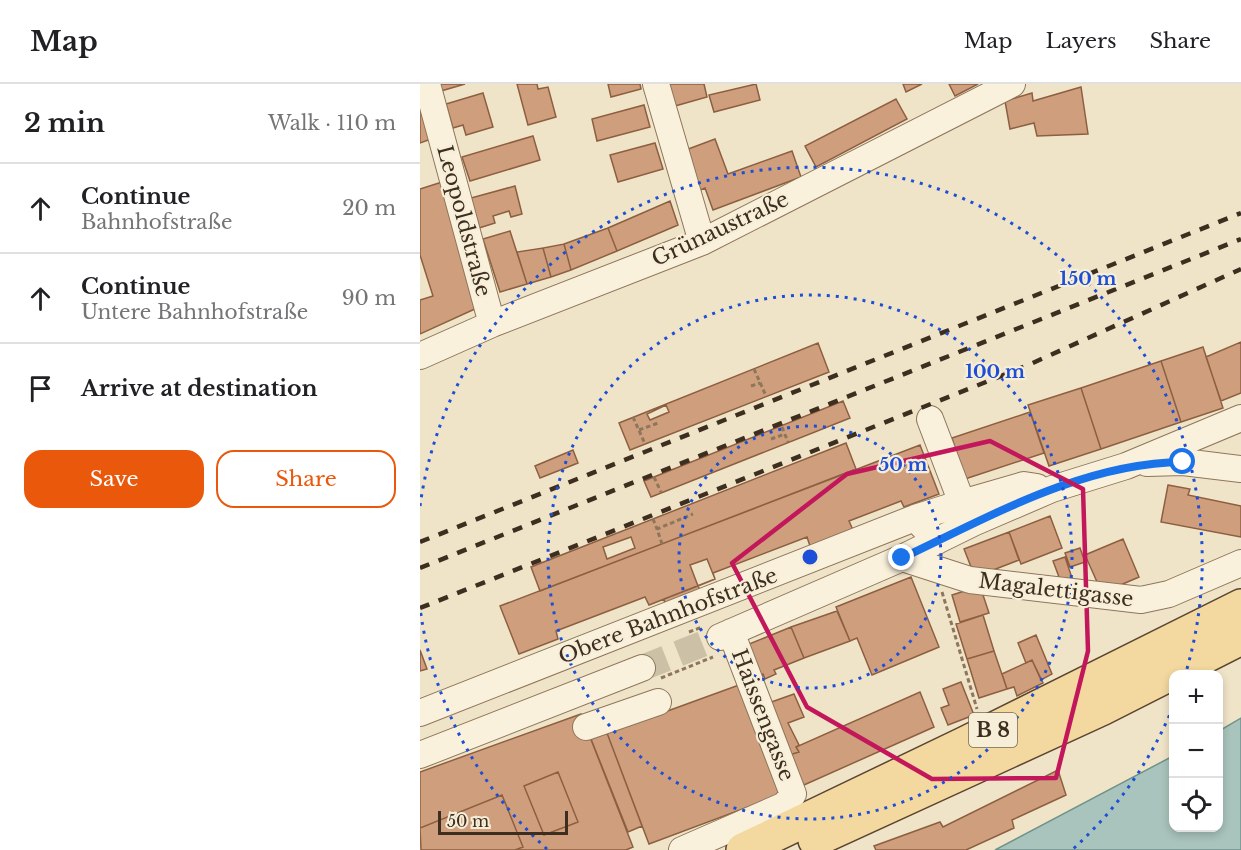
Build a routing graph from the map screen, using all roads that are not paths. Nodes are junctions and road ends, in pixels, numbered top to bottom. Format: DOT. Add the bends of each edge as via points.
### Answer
graph roads {
  1 [pos="427,84"];
  2 [pos="656,84"];
  3 [pos="1012,84"];
  4 [pos="702,242"];
  5 [pos="492,324"];
  6 [pos="420,356"];
  7 [pos="1241,418"];
  8 [pos="930,419"];
  9 [pos="1126,466"];
  10 [pos="1241,469"];
  11 [pos="968,513"];
  12 [pos="915,518"];
  13 [pos="937,542"];
  14 [pos="902,558"];
  15 [pos="1241,563"];
  16 [pos="1241,606"];
  17 [pos="1241,638"];
  18 [pos="642,668"];
  19 [pos="658,702"];
  20 [pos="420,713"];
  21 [pos="586,728"];
  22 [pos="420,755"];
  23 [pos="682,850"];
  24 [pos="743,850"];
  25 [pos="793,850"];
  1 -- 5 [label="street, Leopoldstraße"];
  2 -- 4 [label="street"];
  3 -- 4 [label="street, Grünaustraße"];
  4 -- 5 [label="street, Grünaustraße"];
  5 -- 6 [label="street, Grünaustraße"];
  7 -- 9 [label="street"];
  8 -- 11 [label="street"];
  9 -- 10 [label="street" via="1183,462"];
  9 -- 11 [label="street"];
  11 -- 12 [label="street, Obere Bahnhofstraße"];
  11 -- 13 [label="street"];
  12 -- 13 [label="street"];
  12 -- 20 [label="street, Obere Bahnhofstraße"];
  13 -- 14 [label="street"];
  14 -- 15 [label="street, Magalettigasse" via="970,580 1141,600 1169,594"];
  14 -- 23 [label="street, Haissengasse" via="725,635 791,785 792,798 779,808"];
  16 -- 24 [label="main road, B 8"];
  17 -- 25 [label="main road, B 8" via="1101,709"];
  18 -- 22 [label="street"];
  19 -- 21 [label="street"];
}
